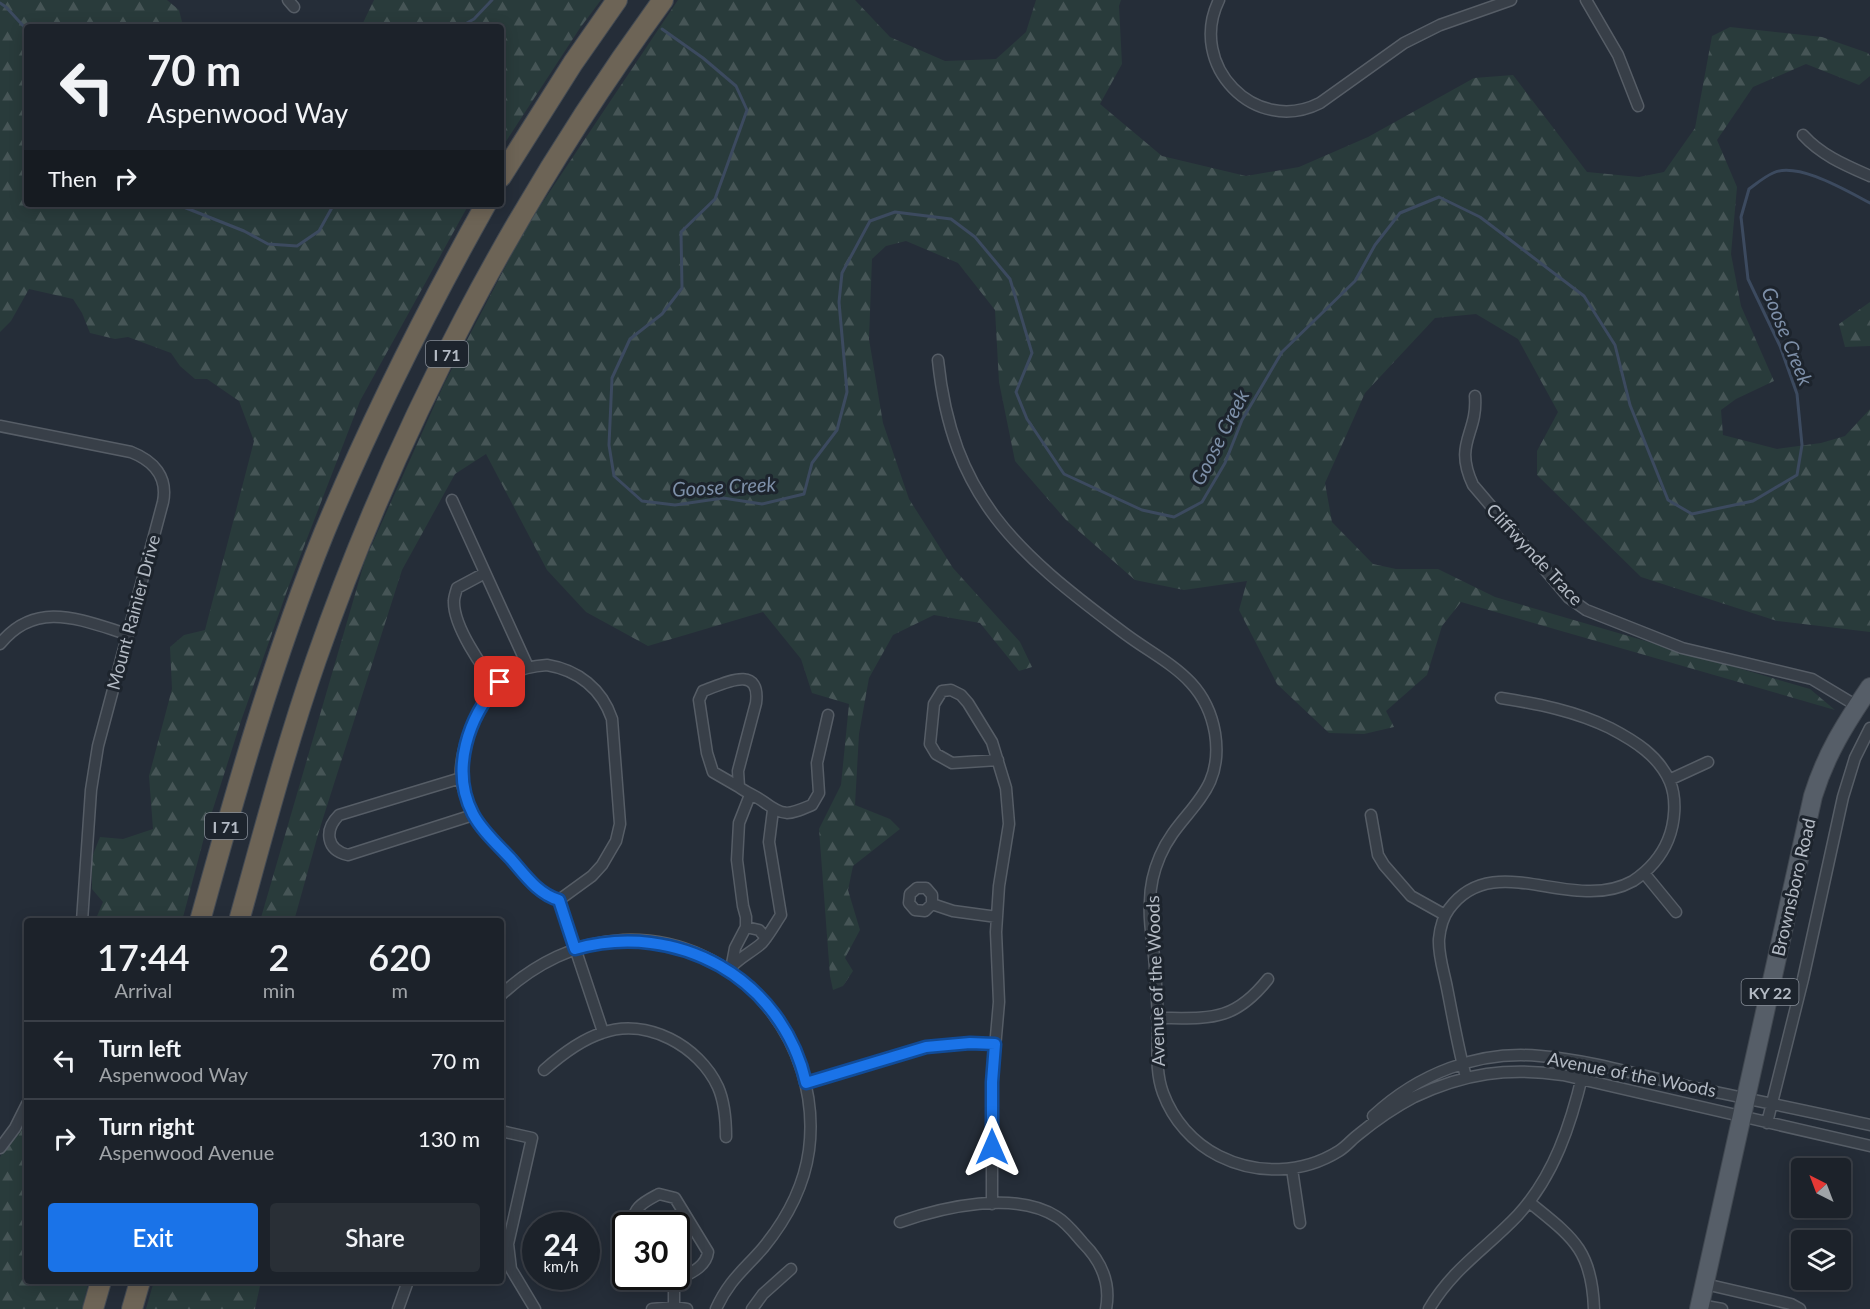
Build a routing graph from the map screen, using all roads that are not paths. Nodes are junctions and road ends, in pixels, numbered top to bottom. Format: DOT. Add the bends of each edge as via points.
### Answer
graph roads {
  1 [pos="617,0"];
  2 [pos="663,0"];
  3 [pos="1219,0"];
  4 [pos="1511,0"];
  5 [pos="1586,0"];
  6 [pos="1638,106"];
  7 [pos="1803,135"];
  8 [pos="504,172"];
  9 [pos="1870,176"];
  10 [pos="484,207"];
  11 [pos="938,360"];
  12 [pos="1475,396"];
  13 [pos="0,426"];
  14 [pos="452,500"];
  15 [pos="485,573"];
  16 [pos="127,634"];
  17 [pos="0,644"];
  18 [pos="528,668"];
  19 [pos="498,685"];
  20 [pos="1870,687"];
  21 [pos="1501,698"];
  22 [pos="1857,706"];
  23 [pos="828,715"];
  24 [pos="1870,728"];
  25 [pos="998,760"];
  26 [pos="1708,762"];
  27 [pos="461,778"];
  28 [pos="1669,780"];
  29 [pos="739,787"];
  30 [pos="750,795"];
  31 [pos="773,810"];
  32 [pos="473,815"];
  33 [pos="1371,815"];
  34 [pos="1644,873"];
  35 [pos="559,900"];
  36 [pos="932,904"];
  37 [pos="1676,912"];
  38 [pos="1445,915"];
  39 [pos="997,917"];
  40 [pos="82,918"];
  41 [pos="201,918"];
  42 [pos="240,918"];
  43 [pos="746,927"];
  44 [pos="766,938"];
  45 [pos="575,949"];
  46 [pos="730,967"];
  47 [pos="1268,979"];
  48 [pos="504,994"];
  49 [pos="1157,1018"];
  50 [pos="603,1032"];
  51 [pos="995,1044"];
  52 [pos="1462,1063"];
  53 [pos="1586,1064"];
  54 [pos="544,1070"];
  55 [pos="1466,1077"];
  56 [pos="1582,1079"];
  57 [pos="806,1083"];
  58 [pos="1748,1098"];
  59 [pos="1772,1103"];
  60 [pos="24,1110"];
  61 [pos="1820,1114"];
  62 [pos="1743,1117"];
  63 [pos="1767,1123"];
  64 [pos="1870,1125"];
  65 [pos="504,1132"];
  66 [pos="1360,1132"];
  67 [pos="1815,1134"];
  68 [pos="726,1137"];
  69 [pos="1870,1146"];
  70 [pos="0,1149"];
  71 [pos="1292,1169"];
  72 [pos="1529,1202"];
  73 [pos="992,1204"];
  74 [pos="636,1212"];
  75 [pos="684,1212"];
  76 [pos="900,1222"];
  77 [pos="690,1223"];
  78 [pos="1300,1223"];
  79 [pos="791,1269"];
  80 [pos="690,1271"];
  81 [pos="100,1284"];
  82 [pos="139,1284"];
  83 [pos="407,1284"];
  84 [pos="1705,1284"];
  85 [pos="674,1290"];
  86 [pos="674,1307"];
  87 [pos="1700,1307"];
  88 [pos="93,1309"];
  89 [pos="132,1309"];
  90 [pos="398,1309"];
  91 [pos="536,1309"];
  92 [pos="652,1309"];
  93 [pos="687,1309"];
  94 [pos="717,1309"];
  95 [pos="752,1309"];
  96 [pos="1106,1309"];
  97 [pos="1429,1309"];
  98 [pos="1594,1309"];
  99 [pos="1722,1309"];
  100 [pos="1800,1309"];
  1 -- 8 [label="highway"];
  2 -- 42 [label="highway, I 71" via="582,116 526,209 473,303 412,426 363,536 316,660"];
  3 -- 4 [label="street" via="1210,35 1220,73 1233,89 1255,104 1279,111 1306,109 1404,43 1440,25"];
  5 -- 6 [label="street" via="1617,55"];
  7 -- 9 [label="street" via="1829,157"];
  10 -- 41 [label="highway, I 71" via="393,378 324,534 249,748"];
  11 -- 49 [label="street, Avenue of the Woods" via="956,447 992,515 1041,567 1123,633 1186,676 1210,715 1216,743 1212,776 1202,800 1160,856 1153,880 1150,920"];
  12 -- 22 [label="street, Cliffwynde Trace" via="1475,420 1464,454 1473,485 1574,602 1602,618 1682,648 1812,679"];
  13 -- 16 [label="street, Mount Rainier Drive" via="131,452 143,456 159,472 164,483 163,502"];
  14 -- 15 [label="street"];
  15 -- 18 [label="street"];
  15 -- 19 [label="street" via="457,588 454,602 458,621 473,652"];
  16 -- 17 [label="street" via="74,618 48,616 25,623"];
  16 -- 40 [label="street, Mount Rainier Drive" via="91,789"];
  18 -- 19 [label="street"];
  18 -- 35 [label="street" via="547,665 576,675 601,696 612,719 620,824 616,842 592,876"];
  19 -- 27 [label="street" via="470,732"];
  20 -- 22 [label="main road, Brownsboro Road / KY 22"];
  21 -- 28 [label="street" via="1558,708 1608,727 1649,753"];
  22 -- 58 [label="main road, Brownsboro Road / KY 22" via="1831,747 1816,788"];
  23 -- 31 [label="street" via="817,763 816,800 812,806 788,814"];
  24 -- 59 [label="street" via="1855,758 1843,797"];
  25 -- 25 [label="street" via="992,742 968,703 951,690 942,691 934,704 930,744 936,754 952,763"];
  25 -- 39 [label="street" via="1006,788 1009,824"];
  26 -- 28 [label="street"];
  27 -- 32 [label="street"];
  27 -- 32 [label="street" via="339,815 328,833 330,843 348,855"];
  28 -- 34 [label="street" via="1674,806 1672,825 1660,855"];
  29 -- 29 [label="street" via="738,771 757,692 747,679 740,678 703,691 699,700 712,772"];
  29 -- 30 [label="street"];
  30 -- 31 [label="street"];
  30 -- 43 [label="street" via="739,823 737,860"];
  31 -- 44 [label="street" via="769,842 781,915"];
  32 -- 35 [label="street" via="536,888"];
  33 -- 38 [label="street" via="1378,855 1384,865 1411,896"];
  34 -- 37 [label="street"];
  34 -- 38 [label="street" via="1625,885 1597,892 1506,881 1485,883 1455,901"];
  35 -- 45 [label="street"];
  36 -- 39 [label="street"];
  38 -- 52 [label="street" via="1439,951"];
  39 -- 51 [label="street" via="999,1002"];
  43 -- 44 [label="street" via="759,930"];
  43 -- 46 [label="street"];
  44 -- 46 [label="street"];
  45 -- 46 [label="street" via="622,940 657,943"];
  45 -- 48 [label="street" via="535,968"];
  45 -- 50 [label="street"];
  46 -- 57 [label="street" via="778,1020"];
  47 -- 49 [label="street" via="1240,1007 1220,1016"];
  49 -- 71 [label="street, Avenue of the Woods" via="1157,1066 1162,1090 1173,1114 1188,1133 1204,1148 1234,1163"];
  50 -- 54 [label="street" via="570,1049"];
  50 -- 68 [label="street" via="651,1032 693,1053 719,1089"];
  51 -- 57 [label="street" via="926,1047"];
  51 -- 73 [label="street"];
  52 -- 53 [label="street, Avenue of the Woods" via="1539,1055"];
  52 -- 55 [label="street"];
  52 -- 66 [label="street, Avenue of the Woods" via="1398,1095"];
  53 -- 56 [label="street"];
  53 -- 58 [label="street, Avenue of the Woods"];
  55 -- 56 [label="street, Avenue of the Woods" via="1536,1071"];
  55 -- 66 [label="street, Avenue of the Woods" via="1396,1107"];
  56 -- 62 [label="street, Avenue of the Woods"];
  56 -- 72 [label="street" via="1561,1147"];
  57 -- 94 [label="street" via="810,1133 799,1186 779,1227 736,1275"];
  58 -- 59 [label="street, Avenue of the Woods"];
  58 -- 62 [label="main road, Brownsboro Road / KY 22"];
  59 -- 61 [label="street, Avenue of the Woods"];
  59 -- 63 [label="street"];
  60 -- 70 [label="street"];
  61 -- 64 [label="street, Avenue of the Woods"];
  61 -- 67 [label="street"];
  62 -- 63 [label="street, Avenue of the Woods"];
  62 -- 84 [label="main road, Brownsboro Road / KY 22"];
  63 -- 67 [label="street, Avenue of the Woods"];
  65 -- 91 [label="street" via="532,1138 508,1244 511,1269"];
  66 -- 71 [label="street, Avenue of the Woods" via="1339,1151"];
  67 -- 69 [label="street, Avenue of the Woods"];
  71 -- 78 [label="street"];
  72 -- 97 [label="street" via="1463,1264"];
  72 -- 98 [label="street" via="1566,1233 1581,1252 1590,1271"];
  73 -- 76 [label="street" via="958,1207"];
  73 -- 96 [label="street" via="1036,1207 1062,1221 1093,1252 1103,1270 1108,1291"];
  74 -- 75 [label="street" via="641,1204 659,1194 675,1198"];
  77 -- 80 [label="street" via="708,1252 705,1262"];
  79 -- 95 [label="street" via="763,1293"];
  81 -- 88 [label="highway"];
  82 -- 89 [label="highway"];
  83 -- 90 [label="street"];
  84 -- 87 [label="main road, Brownsboro Road / KY 22"];
  84 -- 100 [label="street"];
  85 -- 86 [label="street"];
  86 -- 92 [label="street"];
  86 -- 93 [label="street"];
  87 -- 99 [label="street"];
}
